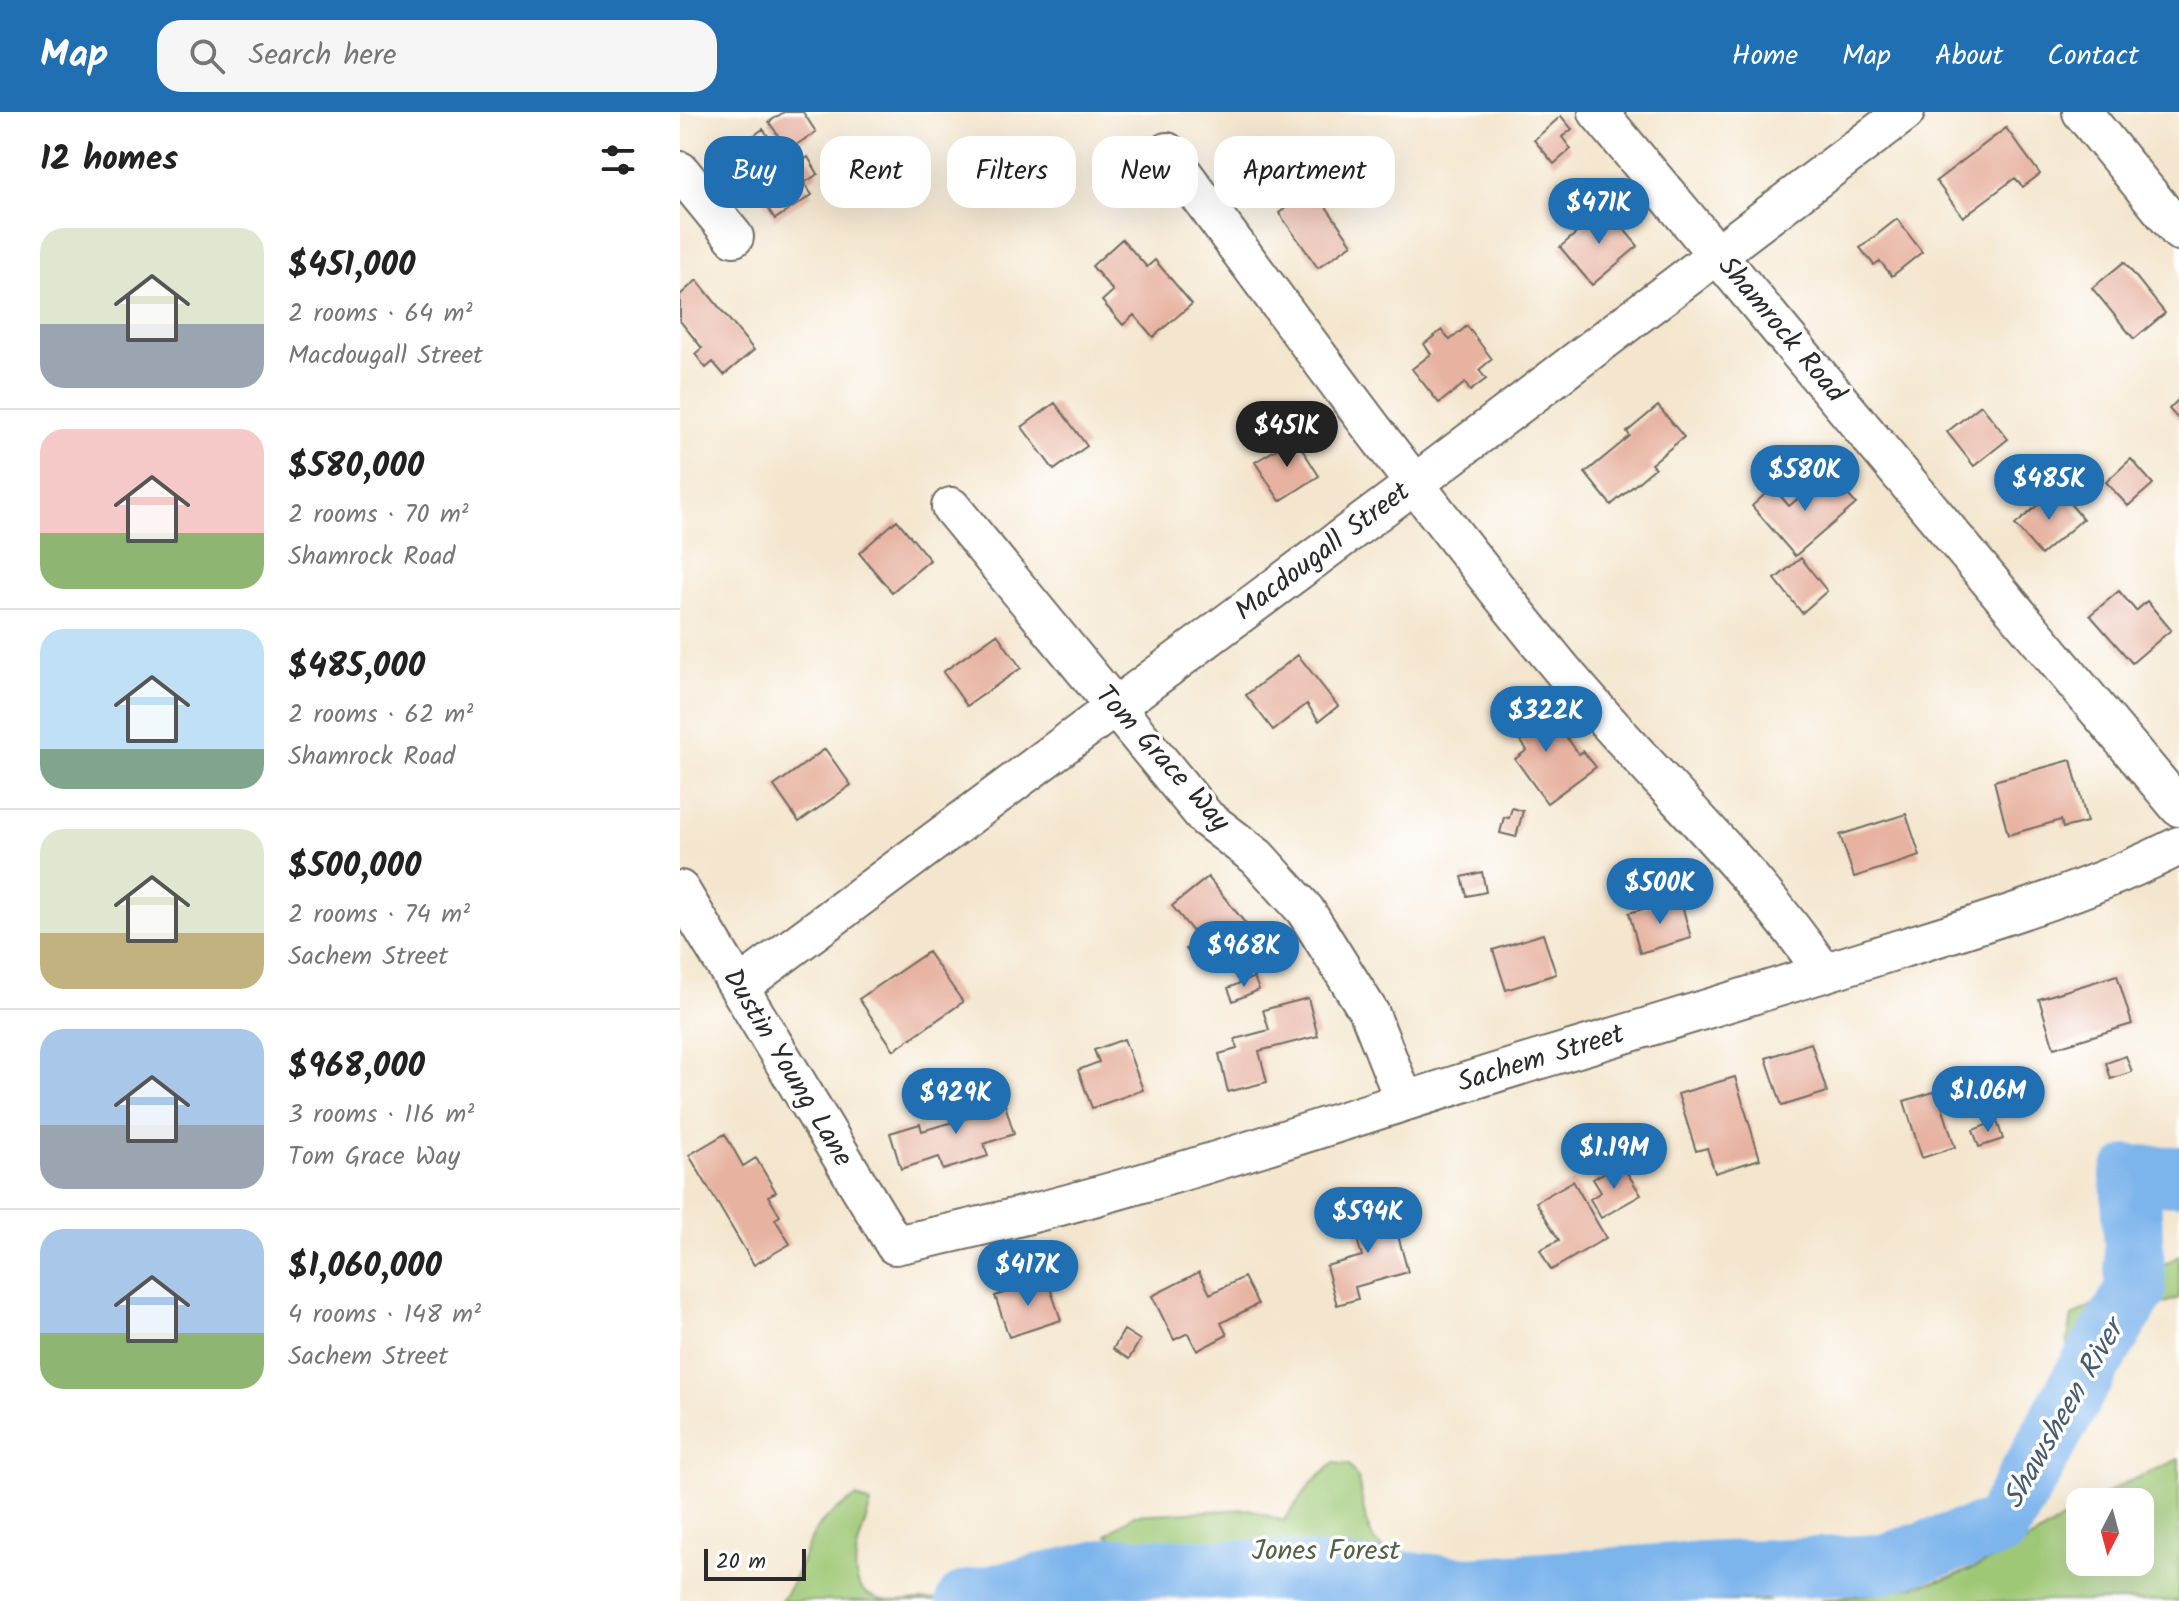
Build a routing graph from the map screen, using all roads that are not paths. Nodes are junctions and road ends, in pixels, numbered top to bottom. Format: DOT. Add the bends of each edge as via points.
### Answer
graph roads {
  1 [pos="1598,112"];
  2 [pos="1905,112"];
  3 [pos="2082,112"];
  4 [pos="680,171"];
  5 [pos="1198,194"];
  6 [pos="2179,231"];
  7 [pos="734,237"];
  8 [pos="1717,254"];
  9 [pos="1413,485"];
  10 [pos="951,507"];
  11 [pos="1114,708"];
  12 [pos="2179,807"];
  13 [pos="2179,846"];
  14 [pos="680,890"];
  15 [pos="1824,973"];
  16 [pos="739,987"];
  17 [pos="1404,1100"];
  18 [pos="895,1245"];
  1 -- 8 [label="street, Shamrock Road"];
  2 -- 8 [label="street, Macdougall Street"];
  3 -- 6 [label="street"];
  4 -- 7 [label="street"];
  5 -- 9 [label="street"];
  8 -- 9 [label="street, Macdougall Street"];
  8 -- 12 [label="street, Shamrock Road"];
  9 -- 11 [label="street, Macdougall Street"];
  9 -- 15 [label="street" via="1560,667 1736,863"];
  10 -- 11 [label="street, Tom Grace Way"];
  11 -- 16 [label="street, Macdougall Street"];
  11 -- 17 [label="street, Tom Grace Way" via="1206,818 1257,857 1305,910 1370,1014"];
  13 -- 15 [label="street, Sachem Street" via="2131,869 1971,927"];
  14 -- 16 [label="street, Dustin Young Lane"];
  15 -- 17 [label="street, Sachem Street"];
  16 -- 18 [label="street, Dustin Young Lane"];
  17 -- 18 [label="street, Sachem Street" via="1090,1199"];
}
